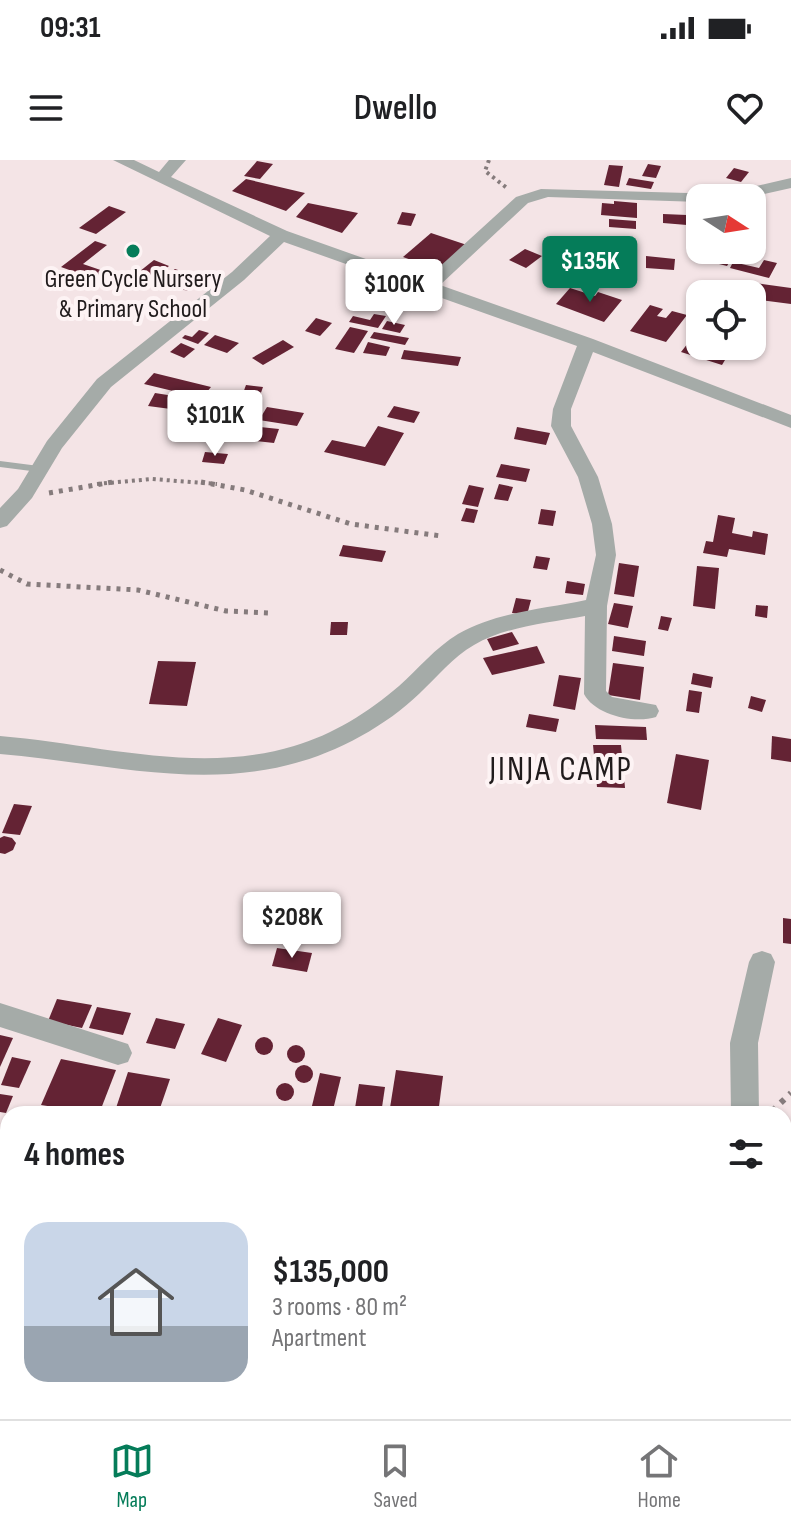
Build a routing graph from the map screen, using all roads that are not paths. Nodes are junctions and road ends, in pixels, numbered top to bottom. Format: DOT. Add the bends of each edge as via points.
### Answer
graph roads {
  1 [pos="121,160"];
  2 [pos="178,160"];
  3 [pos="161,179"];
  4 [pos="791,183"];
  5 [pos="281,235"];
  6 [pos="427,288"];
  7 [pos="587,343"];
  8 [pos="791,422"];
  9 [pos="0,464"];
  10 [pos="39,469"];
  11 [pos="0,521"];
  12 [pos="596,606"];
  13 [pos="648,711"];
  14 [pos="0,745"];
  15 [pos="762,962"];
  16 [pos="0,1015"];
  17 [pos="118,1053"];
  18 [pos="745,1106"];
  1 -- 3 [label="street"];
  2 -- 3 [label="street"];
  3 -- 5 [label="street"];
  4 -- 6 [label="street" via="735,196 563,191 522,200"];
  5 -- 6 [label="street"];
  5 -- 10 [label="street" via="104,383"];
  6 -- 7 [label="street"];
  7 -- 8 [label="street"];
  7 -- 12 [label="street" via="562,409 561,426 588,477 602,524 606,555"];
  9 -- 10 [label="lane"];
  10 -- 11 [label="street"];
  12 -- 13 [label="street" via="595,694 599,701"];
  12 -- 14 [label="street" via="490,629 466,640 365,724 296,755 244,767 175,767"];
  15 -- 18 [label="street" via="744,1043"];
  16 -- 17 [label="street"];
}
